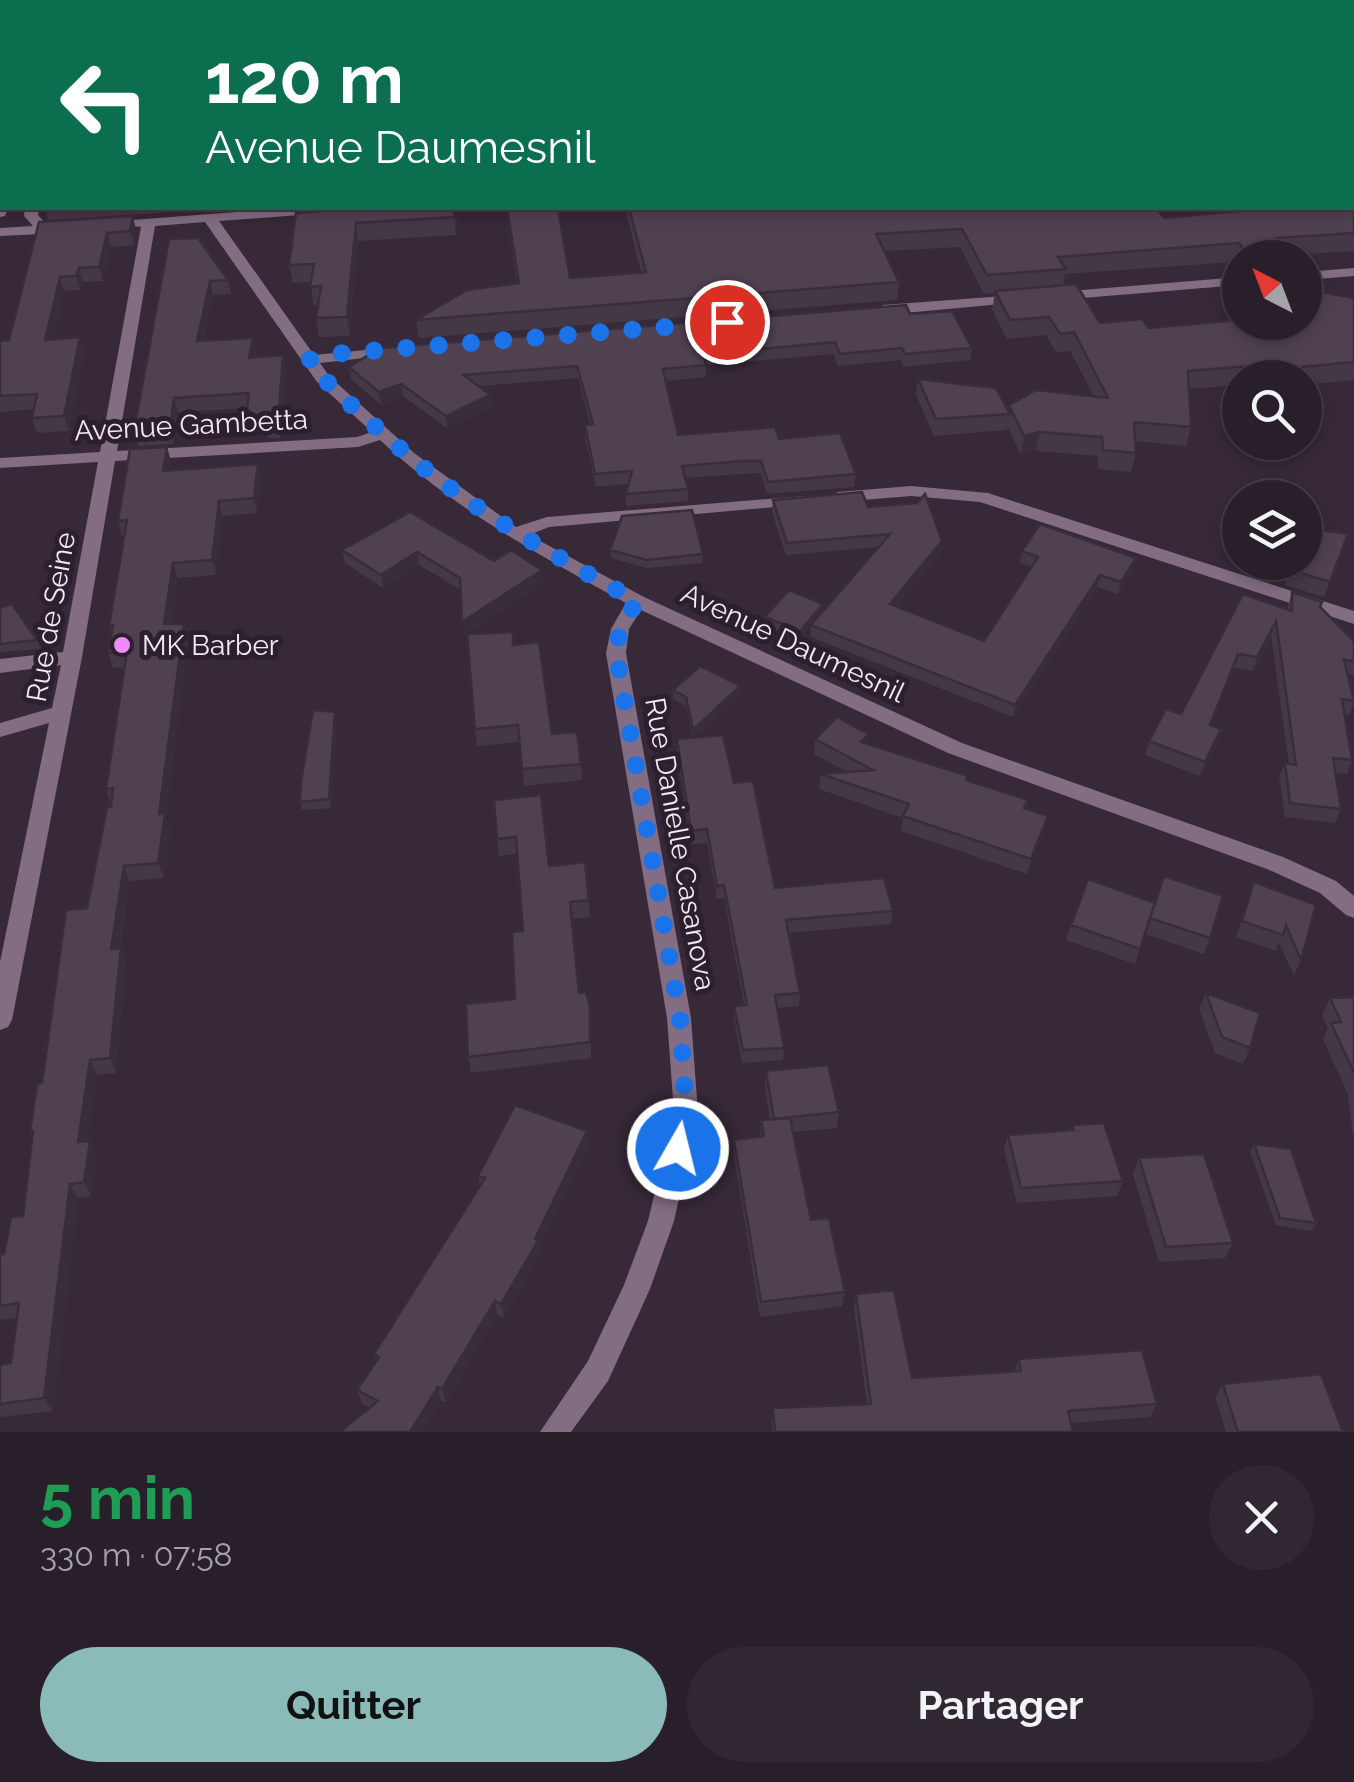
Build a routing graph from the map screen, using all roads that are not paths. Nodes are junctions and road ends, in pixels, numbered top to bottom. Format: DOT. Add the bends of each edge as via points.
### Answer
graph roads {
  1 [pos="32,210"];
  2 [pos="311,210"];
  3 [pos="211,217"];
  4 [pos="149,222"];
  5 [pos="114,225"];
  6 [pos="78,228"];
  7 [pos="44,230"];
  8 [pos="0,232"];
  9 [pos="1354,272"];
  10 [pos="1322,275"];
  11 [pos="1222,282"];
  12 [pos="865,311"];
  13 [pos="411,348"];
  14 [pos="308,360"];
  15 [pos="384,434"];
  16 [pos="107,457"];
  17 [pos="0,463"];
  18 [pos="514,534"];
  19 [pos="637,601"];
  20 [pos="1354,618"];
  21 [pos="72,657"];
  22 [pos="0,666"];
  23 [pos="62,712"];
  24 [pos="0,730"];
  25 [pos="1354,910"];
  26 [pos="0,1020"];
  27 [pos="554,1432"];
  1 -- 7 [label="street"];
  2 -- 3 [label="street"];
  3 -- 4 [label="street"];
  3 -- 14 [label="street, Avenue Daumesnil"];
  4 -- 5 [label="street"];
  4 -- 16 [label="street, Rue de Seine"];
  6 -- 7 [label="street"];
  7 -- 8 [label="street"];
  9 -- 10 [label="street"];
  11 -- 12 [label="street"];
  13 -- 14 [label="street"];
  14 -- 15 [label="street, Avenue Daumesnil"];
  15 -- 16 [label="street, Avenue Gambetta" via="358,442"];
  15 -- 18 [label="street, Avenue Daumesnil"];
  16 -- 17 [label="street, Avenue Gambetta"];
  16 -- 21 [label="street, Rue de Seine"];
  18 -- 19 [label="street, Avenue Daumesnil"];
  18 -- 20 [label="street" via="548,522 911,491 982,497"];
  19 -- 25 [label="street, Avenue Daumesnil" via="955,748 1274,862 1328,888"];
  19 -- 27 [label="street, Rue Danielle Casanova" via="620,629 616,652 680,1018 686,1113 661,1222 636,1289 598,1372"];
  21 -- 22 [label="street"];
  21 -- 23 [label="street, Rue de Seine"];
  23 -- 24 [label="street"];
  23 -- 26 [label="street, Rue de Seine"];
}
